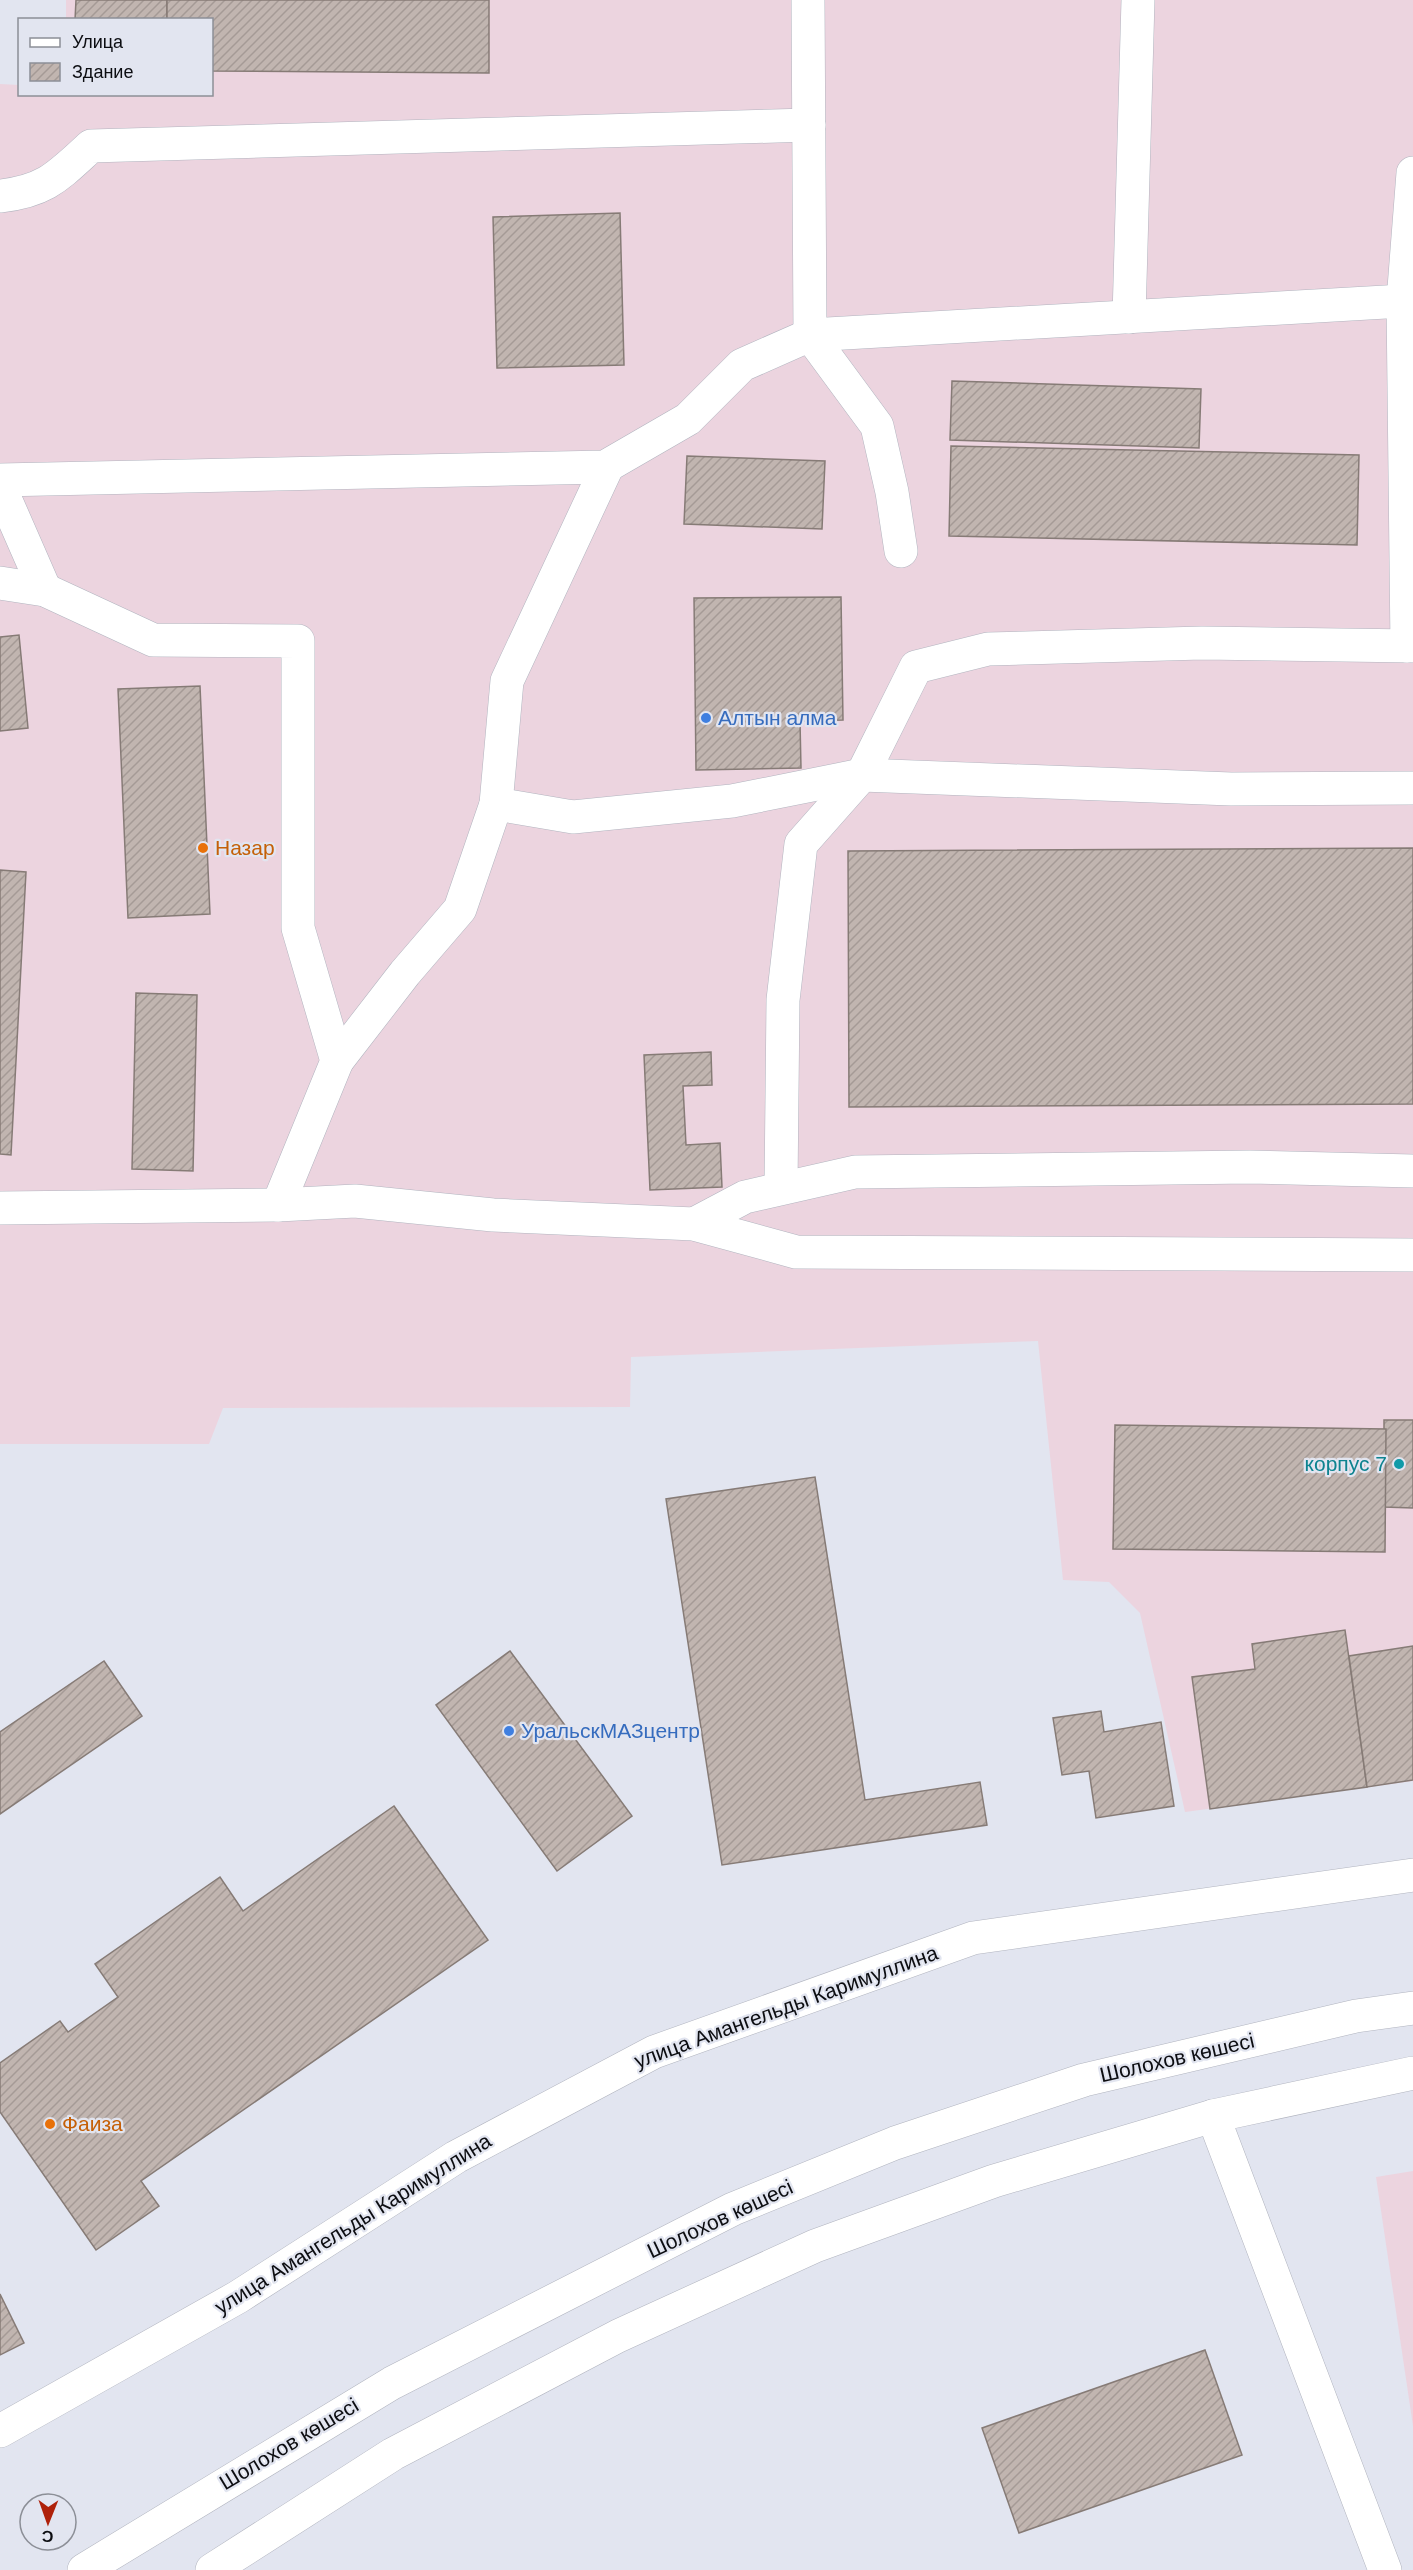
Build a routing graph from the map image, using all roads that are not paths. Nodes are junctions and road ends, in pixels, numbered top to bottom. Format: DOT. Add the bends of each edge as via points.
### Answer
graph roads {
  1 [pos="808,0"];
  2 [pos="1138,0"];
  3 [pos="809,125"];
  4 [pos="1413,173"];
  5 [pos="0,196"];
  6 [pos="1403,301"];
  7 [pos="1129,317"];
  8 [pos="810,335"];
  9 [pos="607,467"];
  10 [pos="0,480"];
  11 [pos="0,487"];
  12 [pos="900,551"];
  13 [pos="0,583"];
  14 [pos="45,590"];
  15 [pos="1410,646"];
  16 [pos="862,775"];
  17 [pos="1413,788"];
  18 [pos="496,804"];
  19 [pos="337,1061"];
  20 [pos="1413,1171"];
  21 [pos="781,1188"];
  22 [pos="278,1205"];
  23 [pos="0,1208"];
  24 [pos="694,1224"];
  25 [pos="1413,1255"];
  26 [pos="1413,1875"];
  27 [pos="1413,2008"];
  28 [pos="1413,2073"];
  29 [pos="1213,2116"];
  30 [pos="0,2432"];
  31 [pos="84,2570"];
  32 [pos="212,2570"];
  33 [pos="1385,2570"];
  1 -- 3 [label="main road"];
  2 -- 7 [label="main road"];
  3 -- 5 [label="main road" via="91,146 56,179 28,193"];
  3 -- 8 [label="main road"];
  4 -- 6 [label="main road"];
  6 -- 7 [label="main road"];
  6 -- 15 [label="main road"];
  7 -- 8 [label="main road"];
  8 -- 9 [label="main road" via="742,365 688,419"];
  8 -- 12 [label="main road" via="878,426"];
  9 -- 10 [label="main road"];
  9 -- 18 [label="main road" via="507,681"];
  11 -- 14 [label="main road"];
  13 -- 14 [label="main road"];
  14 -- 19 [label="main road" via="153,640 298,641 298,928"];
  15 -- 16 [label="main road" via="1202,643 987,649 916,667"];
  16 -- 17 [label="main road" via="1231,789"];
  16 -- 18 [label="main road" via="732,801 573,817"];
  16 -- 21 [label="main road" via="801,844 783,1000"];
  18 -- 19 [label="main road" via="460,909"];
  19 -- 22 [label="main road"];
  20 -- 21 [label="main road" via="1250,1167 855,1172"];
  21 -- 24 [label="main road" via="746,1197"];
  22 -- 23 [label="main road"];
  22 -- 24 [label="main road" via="355,1201 493,1215"];
  24 -- 25 [label="main road" via="796,1252"];
  26 -- 30 [label="main road, улица Амангельды Каримуллина" via="973,1938 654,2052 456,2157 238,2297"];
  27 -- 31 [label="main road, Шолохов көшесі" via="1356,2016 1084,2080 895,2143 733,2209 392,2383"];
  28 -- 29 [label="main road"];
  29 -- 32 [label="main road" via="994,2181 805,2250 618,2336 393,2454"];
  29 -- 33 [label="main road"];
}
